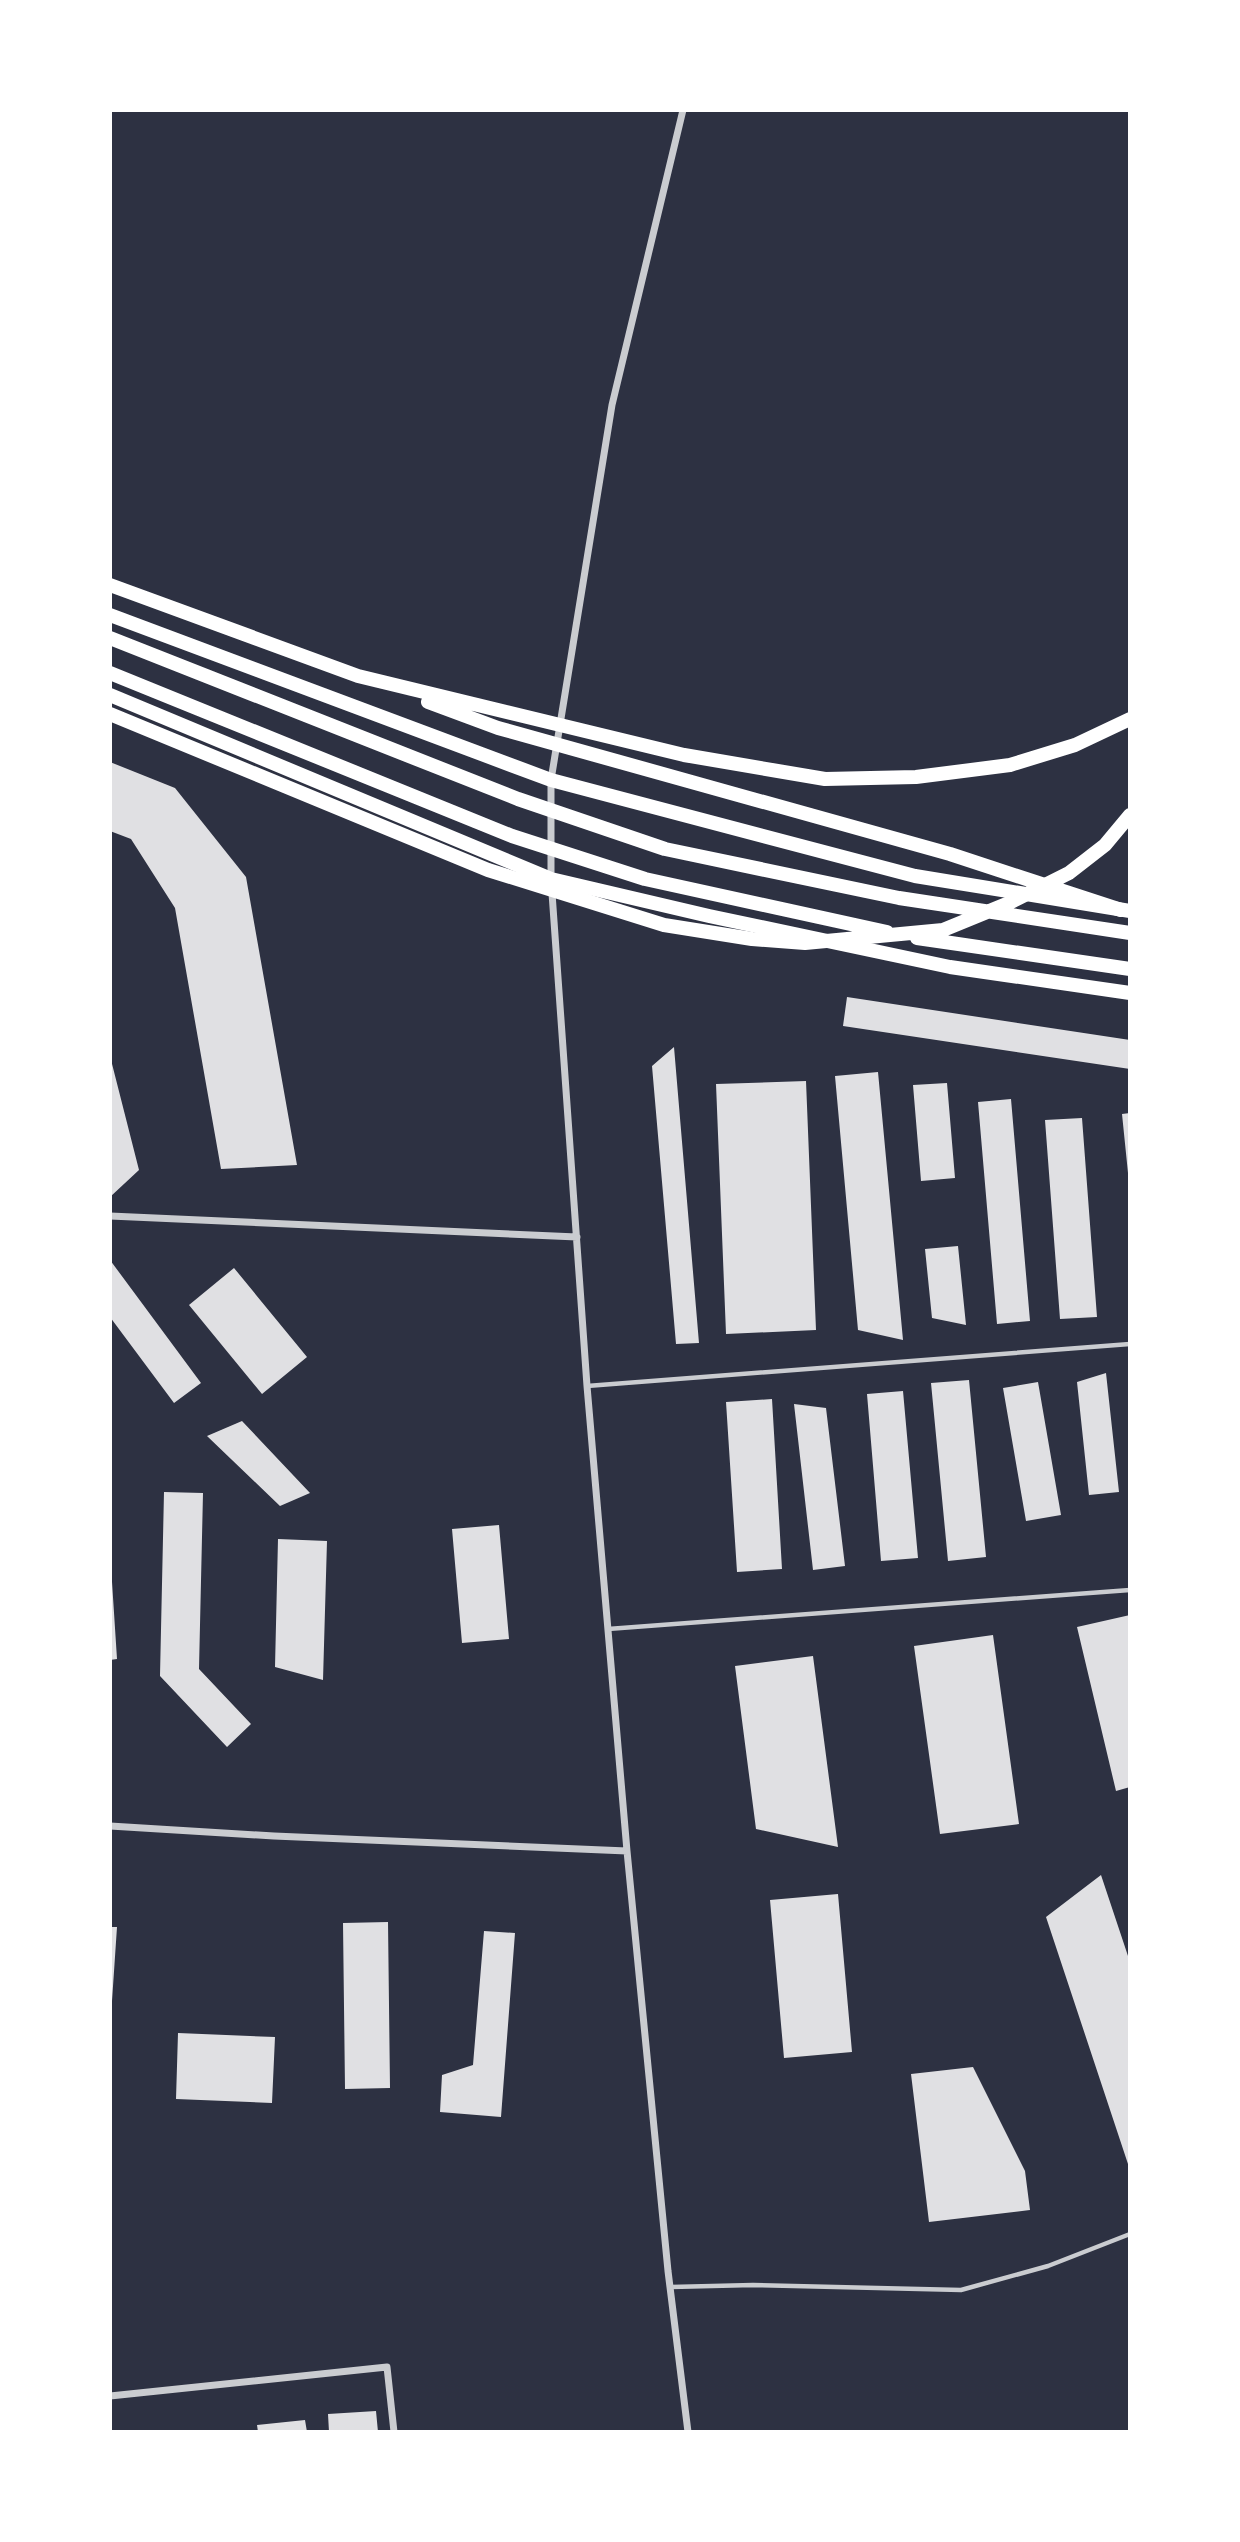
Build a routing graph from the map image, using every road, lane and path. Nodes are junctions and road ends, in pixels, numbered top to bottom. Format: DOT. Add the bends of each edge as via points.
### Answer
graph roads {
  1 [pos="683,110"];
  2 [pos="110,585"];
  3 [pos="110,615"];
  4 [pos="110,638"];
  5 [pos="110,673"];
  6 [pos="358,676"];
  7 [pos="110,695"];
  8 [pos="110,714"];
  9 [pos="1130,719"];
  10 [pos="551,780"];
  11 [pos="1130,815"];
  12 [pos="551,879"];
  13 [pos="1125,910"];
  14 [pos="1130,931"];
  15 [pos="1130,969"];
  16 [pos="1130,993"];
  17 [pos="110,1216"];
  18 [pos="577,1237"];
  19 [pos="1130,1344"];
  20 [pos="587,1385"];
  21 [pos="1130,1590"];
  22 [pos="608,1629"];
  23 [pos="110,1826"];
  24 [pos="627,1851"];
  25 [pos="1130,2234"];
  26 [pos="670,2287"];
  27 [pos="110,2396"];
  28 [pos="394,2432"];
  29 [pos="688,2432"];
  1 -- 10 [label="street" via="612,405"];
  2 -- 6 [label="main road"];
  3 -- 10 [label="main road"];
  4 -- 14 [label="main road" via="518,799 665,849 899,898"];
  5 -- 15 [label="main road" via="512,836 645,879 835,923 985,950"];
  6 -- 9 [label="main road" via="684,755 825,779 916,777 1010,765 1075,745"];
  6 -- 13 [label="main road" via="498,729 950,854"];
  7 -- 12 [label="main road"];
  8 -- 11 [label="main road" via="488,870 664,925 752,939 805,943 943,930 1009,904 1069,873 1105,845"];
  10 -- 12 [label="street"];
  10 -- 13 [label="main road" via="915,876"];
  12 -- 16 [label="main road" via="950,967"];
  12 -- 18 [label="street"];
  17 -- 18 [label="street"];
  18 -- 20 [label="street"];
  19 -- 20 [label="lane"];
  20 -- 22 [label="street"];
  21 -- 22 [label="lane"];
  22 -- 24 [label="street"];
  23 -- 24 [label="street"];
  24 -- 26 [label="street"];
  25 -- 26 [label="lane" via="1048,2266 961,2290"];
  26 -- 29 [label="street"];
  27 -- 28 [label="street" via="387,2367"];
}
